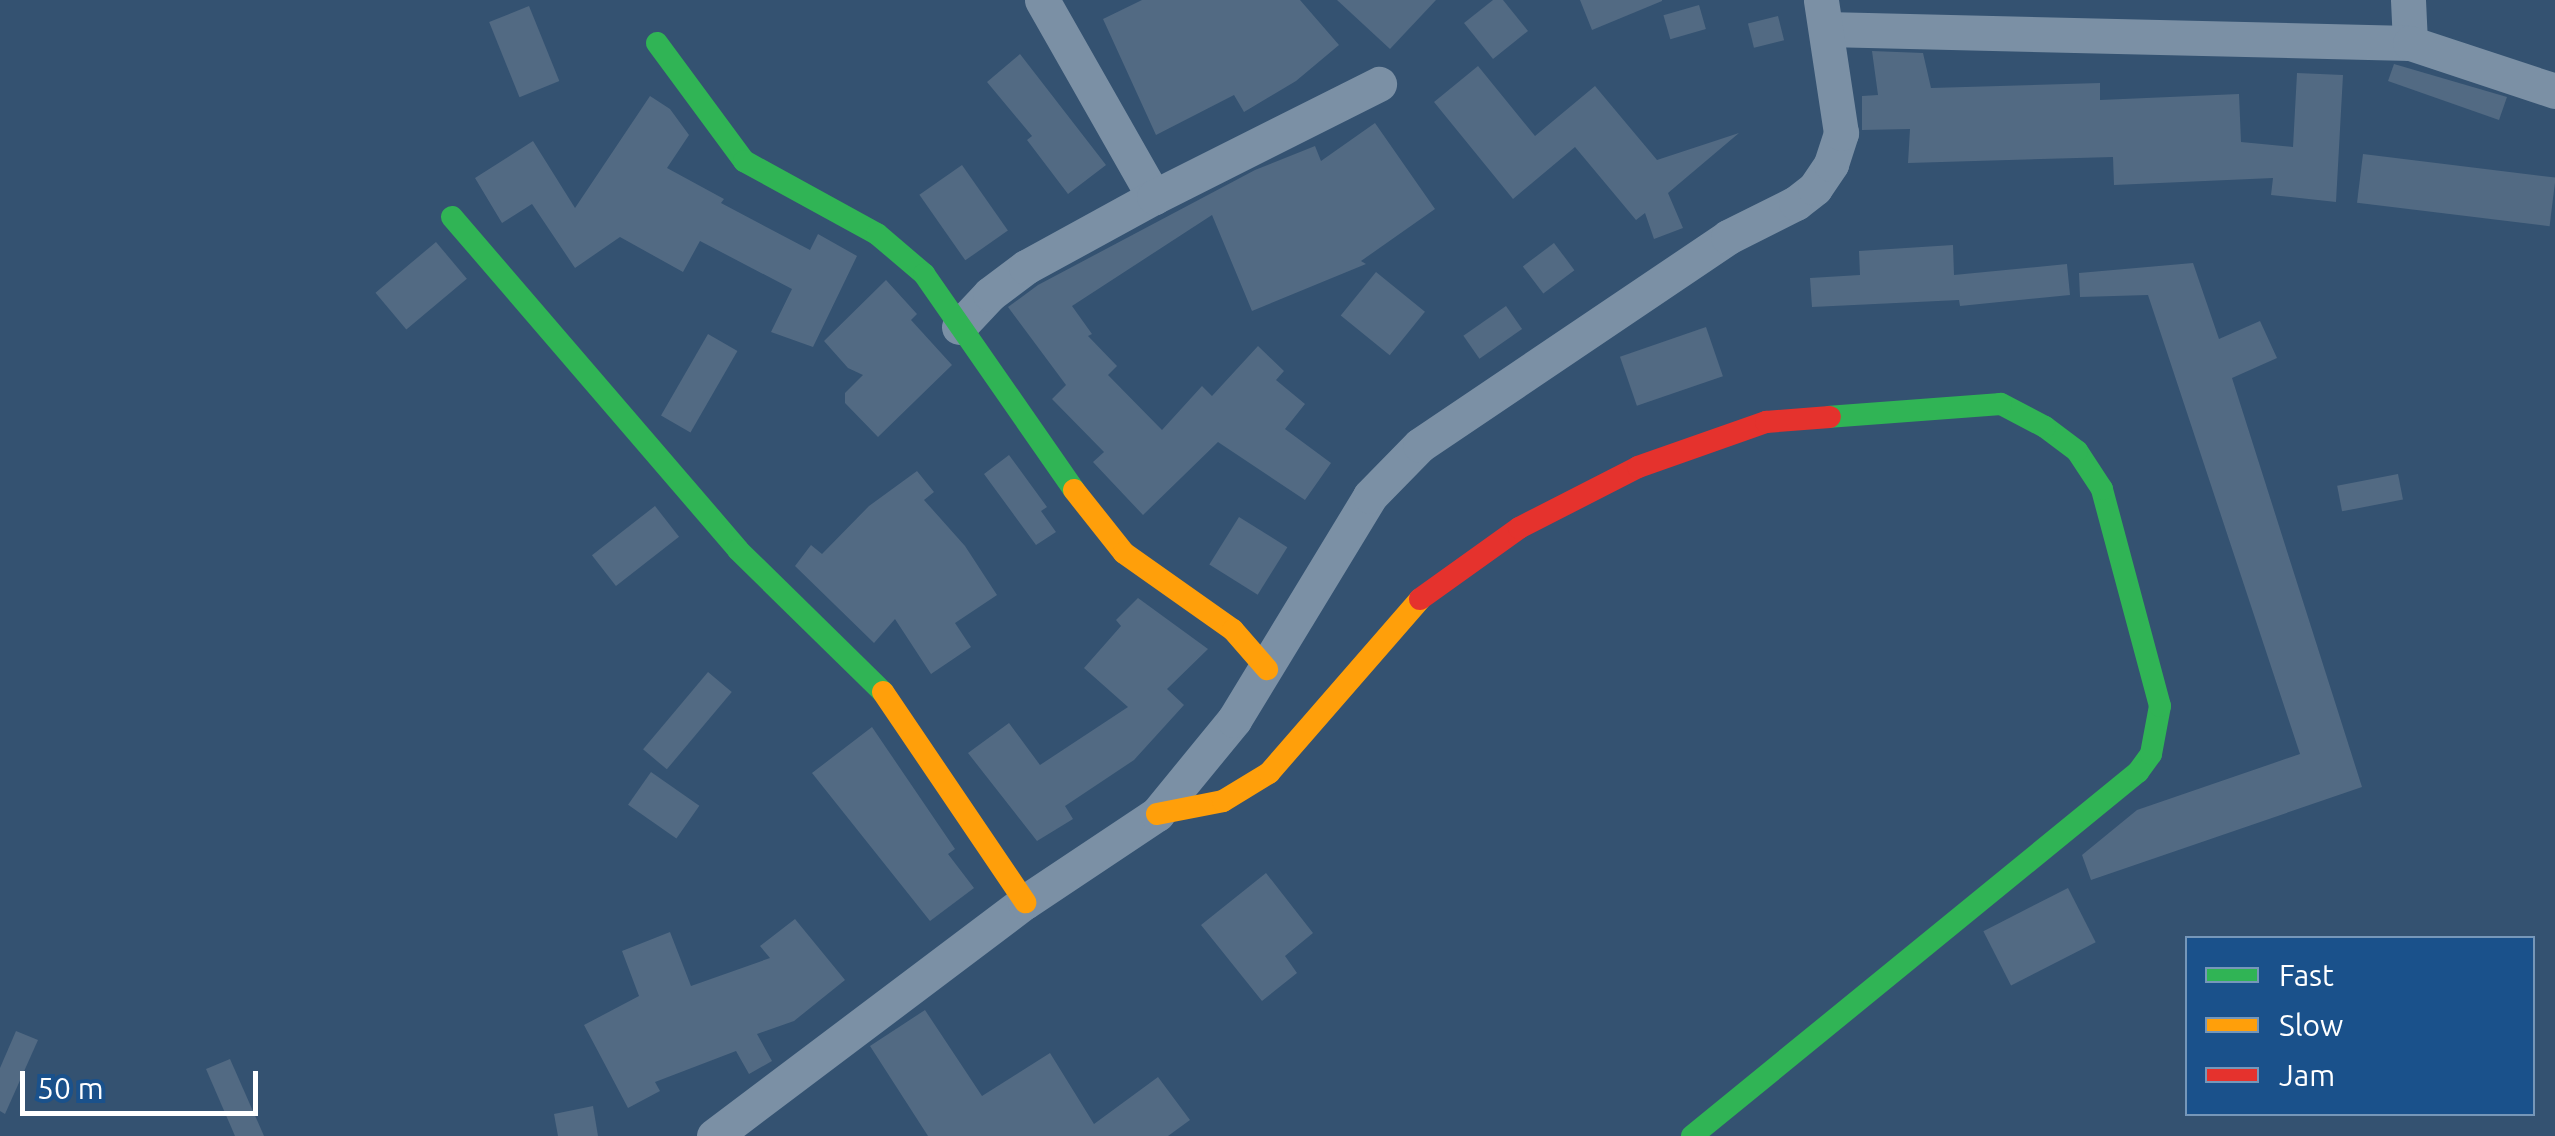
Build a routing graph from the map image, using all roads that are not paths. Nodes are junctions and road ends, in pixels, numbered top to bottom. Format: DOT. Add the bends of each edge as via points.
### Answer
graph roads {
  1 [pos="1042,0"];
  2 [pos="2408,0"];
  3 [pos="1824,14"];
  4 [pos="657,43"];
  5 [pos="2410,43"];
  6 [pos="1379,84"];
  7 [pos="2555,91"];
  8 [pos="1154,197"];
  9 [pos="452,217"];
  10 [pos="959,327"];
  11 [pos="1266,670"];
  12 [pos="1157,814"];
  13 [pos="1025,902"];
  14 [pos="714,1136"];
  15 [pos="1692,1136"];
  1 -- 8 [label="street"];
  2 -- 5 [label="street"];
  3 -- 5 [label="street"];
  3 -- 11 [label="street" via="1840,133 1815,188 1728,236 1420,445 1370,496"];
  4 -- 10 [label="street" via="744,161 877,234 924,274"];
  5 -- 7 [label="street"];
  6 -- 8 [label="street"];
  8 -- 10 [label="street" via="1026,268"];
  9 -- 13 [label="street" via="738,550 883,692"];
  10 -- 11 [label="street" via="1124,553 1233,630"];
  11 -- 12 [label="street"];
  12 -- 13 [label="street"];
  12 -- 15 [label="street" via="1223,800 1269,773 1429,588 1519,528 1638,467 1766,422 2001,404 2045,427 2078,450 2102,489 2160,706 2151,754 2138,772"];
  13 -- 14 [label="street"];
}
